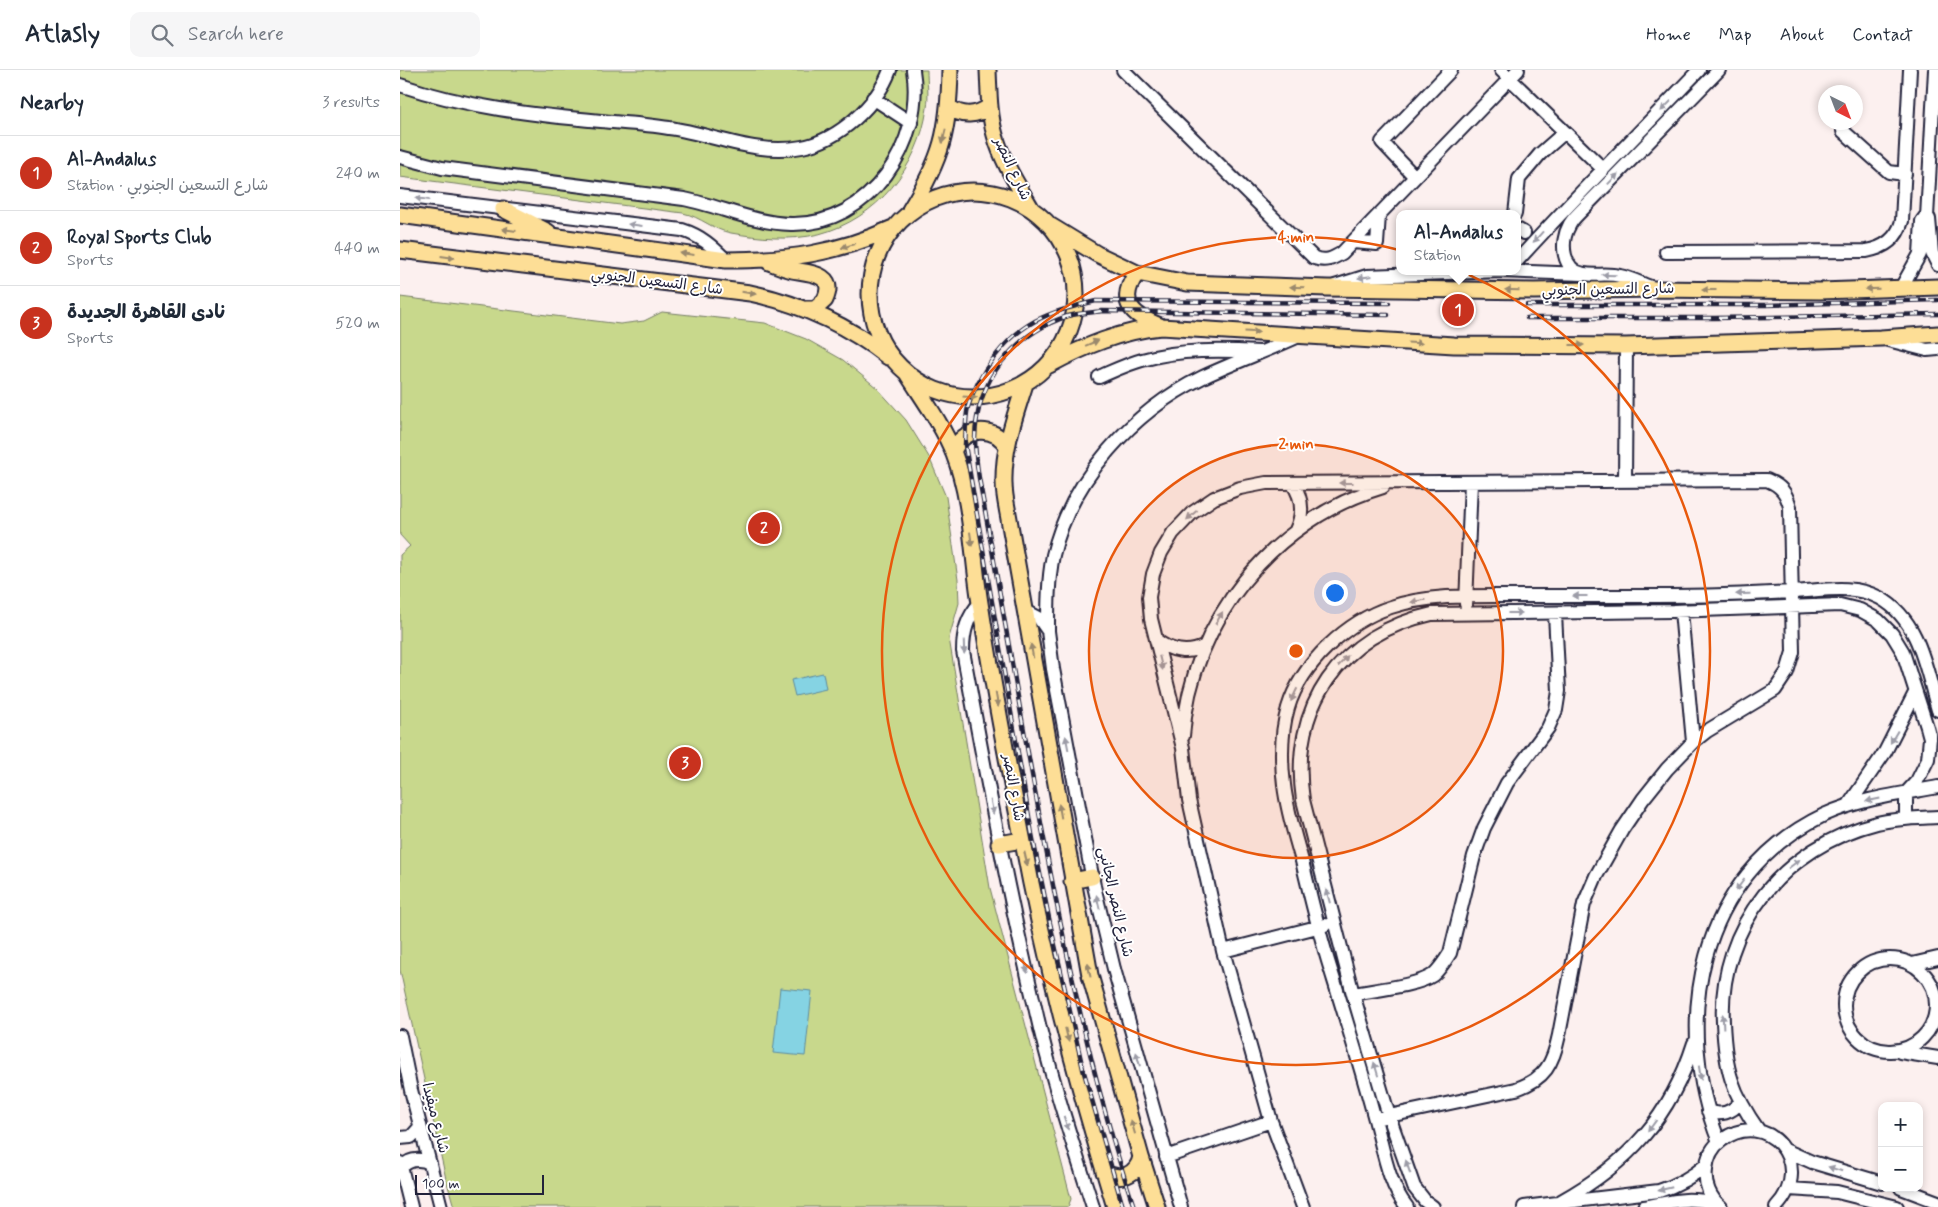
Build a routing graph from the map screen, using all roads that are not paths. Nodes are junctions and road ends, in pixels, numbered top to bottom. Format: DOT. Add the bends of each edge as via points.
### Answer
graph roads {
  1 [pos="890,70"];
  2 [pos="913,70"];
  3 [pos="950,70"];
  4 [pos="988,70"];
  5 [pos="1123,70"];
  6 [pos="1451,70"];
  7 [pos="1719,70"];
  8 [pos="1910,70"];
  9 [pos="1935,70"];
  10 [pos="1697,71"];
  11 [pos="1510,73"];
  12 [pos="400,85"];
  13 [pos="873,98"];
  14 [pos="990,106"];
  15 [pos="949,107"];
  16 [pos="911,123"];
  17 [pos="1843,131"];
  18 [pos="1565,132"];
  19 [pos="400,157"];
  20 [pos="1603,169"];
  21 [pos="1905,174"];
  22 [pos="1416,177"];
  23 [pos="400,196"];
  24 [pos="1569,204"];
  25 [pos="1030,208"];
  26 [pos="504,209"];
  27 [pos="1515,210"];
  28 [pos="908,214"];
  29 [pos="1579,214"];
  30 [pos="400,215"];
  31 [pos="1379,215"];
  32 [pos="1927,217"];
  33 [pos="1051,226"];
  34 [pos="893,228"];
  35 [pos="561,238"];
  36 [pos="1353,242"];
  37 [pos="400,250"];
  38 [pos="1666,252"];
  39 [pos="1521,257"];
  40 [pos="726,260"];
  41 [pos="763,260"];
  42 [pos="1938,265"];
  43 [pos="1521,272"];
  44 [pos="1137,273"];
  45 [pos="1583,274"];
  46 [pos="1396,275"];
  47 [pos="1938,287"];
  48 [pos="1327,288"];
  49 [pos="1901,288"];
  50 [pos="1655,289"];
  51 [pos="806,309"];
  52 [pos="1161,326"];
  53 [pos="1938,334"];
  54 [pos="1302,335"];
  55 [pos="1881,338"];
  56 [pos="1626,346"];
  57 [pos="1265,352"];
  58 [pos="1934,352"];
  59 [pos="896,364"];
  60 [pos="1049,365"];
  61 [pos="908,375"];
  62 [pos="1099,377"];
  63 [pos="1025,384"];
  64 [pos="1007,446"];
  65 [pos="953,452"];
  66 [pos="1625,481"];
  67 [pos="1471,482"];
  68 [pos="1292,483"];
  69 [pos="1395,483"];
  70 [pos="1296,530"];
  71 [pos="1791,592"];
  72 [pos="1688,595"];
  73 [pos="1467,596"];
  74 [pos="1673,596"];
  75 [pos="980,603"];
  76 [pos="1792,608"];
  77 [pos="1024,610"];
  78 [pos="1681,611"];
  79 [pos="1466,613"];
  80 [pos="1555,614"];
  81 [pos="1048,631"];
  82 [pos="1156,640"];
  83 [pos="1205,646"];
  84 [pos="1915,693"];
  85 [pos="1938,710"];
  86 [pos="1692,742"];
  87 [pos="1183,748"];
  88 [pos="1933,762"];
  89 [pos="1938,787"];
  90 [pos="1906,793"];
  91 [pos="1848,806"];
  92 [pos="1938,817"];
  93 [pos="1906,818"];
  94 [pos="1022,840"];
  95 [pos="999,844"];
  96 [pos="1092,877"];
  97 [pos="1072,881"];
  98 [pos="1334,922"];
  99 [pos="1318,927"];
  100 [pos="1223,951"];
  101 [pos="1938,958"];
  102 [pos="1912,964"];
  103 [pos="1353,994"];
  104 [pos="1937,1002"];
  105 [pos="400,1036"];
  106 [pos="1696,1036"];
  107 [pos="1892,1052"];
  108 [pos="1938,1058"];
  109 [pos="1740,1102"];
  110 [pos="1708,1111"];
  111 [pos="1390,1116"];
  112 [pos="1375,1119"];
  113 [pos="1271,1121"];
  114 [pos="420,1127"];
  115 [pos="1759,1131"];
  116 [pos="400,1138"];
  117 [pos="1719,1142"];
  118 [pos="1785,1150"];
  119 [pos="1141,1157"];
  120 [pos="1166,1157"];
  121 [pos="430,1163"];
  122 [pos="1706,1165"];
  123 [pos="401,1166"];
  124 [pos="1104,1172"];
  125 [pos="1878,1182"];
  126 [pos="1789,1189"];
  127 [pos="1088,1192"];
  128 [pos="1912,1192"];
  129 [pos="1561,1201"];
  130 [pos="1604,1202"];
  131 [pos="1938,1202"];
  132 [pos="1719,1206"];
  133 [pos="411,1207"];
  134 [pos="441,1207"];
  135 [pos="1085,1207"];
  136 [pos="1093,1207"];
  137 [pos="1115,1207"];
  138 [pos="1157,1207"];
  139 [pos="1181,1207"];
  140 [pos="1303,1207"];
  141 [pos="1407,1207"];
  142 [pos="1433,1207"];
  143 [pos="1524,1207"];
  144 [pos="1644,1207"];
  145 [pos="1776,1207"];
  146 [pos="1897,1207"];
  1 -- 13 [label="street"];
  2 -- 16 [label="street" via="915,92"];
  3 -- 15 [label="main road"];
  4 -- 14 [label="main road, شارع النصر"];
  5 -- 36 [label="street" via="1314,258 1331,260"];
  6 -- 22 [label="street" via="1382,142"];
  29 -- 7 [label="street, one-way"];
  8 -- 21 [label="street"];
  9 -- 32 [label="street"];
  10 -- 20 [label="street, one-way"];
  11 -- 18 [label="street"];
  11 -- 22 [label="street"];
  12 -- 13 [label="street" via="485,107 668,128 766,150 804,147 824,140 848,124"];
  13 -- 16 [label="street"];
  14 -- 15 [label="main road" via="970,114 959,113"];
  14 -- 25 [label="main road, شارع النصر" via="1002,154"];
  15 -- 28 [label="main road, one-way" via="939,156"];
  16 -- 19 [label="street" via="895,162 864,198 834,216 794,224 762,222 700,202 442,168"];
  17 -- 21 [label="street" via="1889,172"];
  18 -- 20 [label="street"];
  18 -- 27 [label="street" via="1519,179"];
  20 -- 24 [label="street"];
  21 -- 38 [label="street" via="1900,229 1882,247 1866,250"];
  22 -- 31 [label="street"];
  26 -- 23 [label="street, one-way"];
  24 -- 29 [label="street"];
  24 -- 39 [label="street, one-way"];
  25 -- 28 [label="main road" via="1006,196 972,190 948,194"];
  25 -- 33 [label="main road"];
  26 -- 35 [label="main road"];
  40 -- 26 [label="street, one-way" via="707,241 682,230"];
  28 -- 34 [label="main road"];
  29 -- 45 [label="street" via="1569,225 1564,252 1569,265"];
  35 -- 30 [label="main road, شارع التسعين الجنوبي, one-way"];
  31 -- 36 [label="street"];
  31 -- 36 [label="street" via="1377,244"];
  32 -- 42 [label="street" via="1932,253"];
  32 -- 49 [label="street" via="1922,221 1920,254"];
  33 -- 44 [label="main road, شارع التسعين الجنوبي" via="1097,254"];
  33 -- 60 [label="main road" via="1073,266 1076,298 1069,333"];
  34 -- 41 [label="main road, شارع التسعين الجنوبي, one-way" via="836,249"];
  34 -- 59 [label="main road" via="873,267 870,304 877,334"];
  40 -- 35 [label="main road, شارع التسعين الجنوبي, one-way"];
  37 -- 51 [label="main road, شارع التسعين الجنوبي, one-way" via="750,293"];
  40 -- 41 [label="main road, شارع التسعين الجنوبي"];
  41 -- 51 [label="main road" via="788,269 816,273 824,279 827,287 825,300 815,309"];
  43 -- 45 [label="street"];
  48 -- 44 [label="main road, شارع التسعين الجنوبي, one-way" via="1187,283"];
  44 -- 52 [label="main road" via="1128,289 1129,305 1140,317"];
  50 -- 45 [label="street, one-way" via="1618,275"];
  46 -- 48 [label="street, one-way" via="1368,276"];
  47 -- 49 [label="main road, شارع التسعين الجنوبي"];
  50 -- 48 [label="main road, شارع التسعين الجنوبي, one-way"];
  49 -- 50 [label="main road, شارع التسعين الجنوبي, one-way" via="1820,291"];
  51 -- 59 [label="main road, شارع التسعين الجنوبي" via="856,335"];
  52 -- 54 [label="main road, one-way"];
  60 -- 52 [label="main road, one-way" via="1096,342 1126,332"];
  53 -- 55 [label="main road"];
  54 -- 56 [label="main road, one-way" via="1454,345"];
  54 -- 57 [label="street, شارع النصر الجانبى"];
  55 -- 56 [label="main road"];
  55 -- 58 [label="street"];
  56 -- 66 [label="street"];
  57 -- 62 [label="street" via="1182,353 1141,360"];
  57 -- 81 [label="street, شارع النصر الجانبى" via="1202,377 1175,393 1139,420 1106,453 1072,504 1061,528 1049,582"];
  59 -- 61 [label="main road"];
  60 -- 63 [label="main road"];
  61 -- 63 [label="main road, one-way" via="928,388 974,398 1000,394"];
  61 -- 65 [label="main road, شارع النصر"];
  63 -- 64 [label="main road"];
  64 -- 65 [label="main road" via="995,434 978,431 962,437"];
  64 -- 77 [label="main road" via="1004,484"];
  65 -- 75 [label="main road, شارع النصر, one-way" via="964,491"];
  66 -- 67 [label="street"];
  66 -- 71 [label="street" via="1767,480 1779,485 1787,495 1790,507"];
  67 -- 69 [label="street"];
  67 -- 73 [label="street"];
  69 -- 68 [label="street, one-way"];
  68 -- 70 [label="street" via="1301,502"];
  68 -- 82 [label="street, one-way" via="1266,483 1214,498 1173,534 1152,574 1149,597"];
  69 -- 70 [label="street" via="1343,502"];
  83 -- 70 [label="street, one-way" via="1214,625 1239,587 1274,548"];
  71 -- 72 [label="street, one-way"];
  71 -- 76 [label="street"];
  71 -- 85 [label="street" via="1847,588 1866,592 1897,611 1918,641"];
  72 -- 74 [label="street"];
  72 -- 78 [label="street" via="1692,601 1691,608"];
  74 -- 73 [label="street, one-way"];
  73 -- 79 [label="street"];
  73 -- 99 [label="street, one-way" via="1389,607 1348,630 1317,656 1288,706 1283,730 1284,786"];
  74 -- 78 [label="street" via="1668,604"];
  75 -- 94 [label="main road, شارع النصر, one-way"];
  75 -- 95 [label="street, one-way" via="967,624 963,652"];
  76 -- 78 [label="street"];
  76 -- 84 [label="street" via="1840,605 1860,610 1878,620 1903,652"];
  76 -- 86 [label="street" via="1793,652 1782,682 1775,690"];
  77 -- 81 [label="street" via="1039,618"];
  97 -- 77 [label="main road, one-way"];
  78 -- 80 [label="street"];
  78 -- 86 [label="street"];
  79 -- 80 [label="street, one-way"];
  98 -- 79 [label="street, one-way" via="1300,783 1300,748 1311,709 1332,674 1371,638 1419,617"];
  80 -- 103 [label="street" via="1559,691 1556,710 1548,728 1507,783 1484,828 1450,953 1443,965 1420,981"];
  96 -- 81 [label="street, شارع النصر الجانبى, one-way"];
  82 -- 83 [label="street" via="1180,650"];
  82 -- 87 [label="street, one-way"];
  83 -- 87 [label="street" via="1191,686"];
  84 -- 88 [label="street" via="1930,738"];
  84 -- 91 [label="street, one-way" via="1885,752"];
  86 -- 111 [label="street" via="1643,798 1596,876 1580,921 1555,1054 1544,1072 1536,1080 1516,1089"];
  87 -- 100 [label="street" via="1189,800"];
  88 -- 90 [label="street"];
  89 -- 90 [label="street"];
  90 -- 91 [label="street, one-way"];
  90 -- 93 [label="street"];
  91 -- 106 [label="street, one-way" via="1803,826 1783,840 1737,888 1713,932 1705,956 1696,1009"];
  92 -- 93 [label="street"];
  109 -- 93 [label="street, one-way" via="1730,1080 1724,1052 1722,1007 1724,980 1741,930 1770,887 1810,852 1877,823"];
  94 -- 95 [label="main road"];
  94 -- 124 [label="main road, شارع النصر, one-way" via="1054,981"];
  95 -- 127 [label="street, one-way" via="1035,1009"];
  96 -- 97 [label="main road"];
  120 -- 96 [label="street, شارع النصر الجانبى, one-way"];
  119 -- 97 [label="main road, one-way" via="1090,975"];
  98 -- 99 [label="street"];
  98 -- 103 [label="street"];
  99 -- 100 [label="street"];
  99 -- 112 [label="street"];
  100 -- 113 [label="street"];
  101 -- 102 [label="street"];
  102 -- 104 [label="street" via="1929,980"];
  102 -- 107 [label="street" via="1900,960 1876,961 1855,975 1844,997 1845,1016 1852,1033 1870,1048"];
  111 -- 103 [label="street, one-way"];
  104 -- 107 [label="street" via="1931,1027 1924,1037 1915,1045"];
  105 -- 114 [label="street, شارع ميفيدا"];
  106 -- 110 [label="street, one-way"];
  106 -- 129 [label="street, one-way" via="1677,1087 1647,1133 1608,1172"];
  107 -- 108 [label="street"];
  109 -- 110 [label="street" via="1728,1112"];
  109 -- 115 [label="street"];
  110 -- 117 [label="street"];
  111 -- 112 [label="street"];
  142 -- 111 [label="street, one-way" via="1414,1187"];
  112 -- 141 [label="street" via="1394,1186"];
  113 -- 120 [label="street"];
  113 -- 140 [label="street"];
  114 -- 116 [label="street" via="411,1137"];
  114 -- 121 [label="street, شارع ميفيدا"];
  115 -- 117 [label="street" via="1738,1132"];
  115 -- 118 [label="street" via="1769,1135"];
  117 -- 122 [label="street"];
  125 -- 118 [label="street, one-way" via="1812,1162"];
  118 -- 126 [label="street" via="1792,1175"];
  119 -- 124 [label="main road" via="1135,1170 1127,1175 1118,1177"];
  119 -- 138 [label="main road"];
  120 -- 139 [label="street, شارع النصر الجانبى"];
  121 -- 123 [label="street" via="412,1160"];
  121 -- 134 [label="street, شارع ميفيدا"];
  122 -- 130 [label="street, one-way" via="1676,1186"];
  122 -- 132 [label="street" via="1707,1186"];
  123 -- 133 [label="street"];
  124 -- 137 [label="main road, شارع النصر"];
  126 -- 145 [label="street"];
  126 -- 146 [label="street" via="1837,1192"];
  127 -- 135 [label="street"];
  127 -- 136 [label="street"];
  128 -- 131 [label="street"];
  129 -- 130 [label="street"];
  129 -- 143 [label="street"];
  132 -- 144 [label="street" via="1686,1198"];
}
